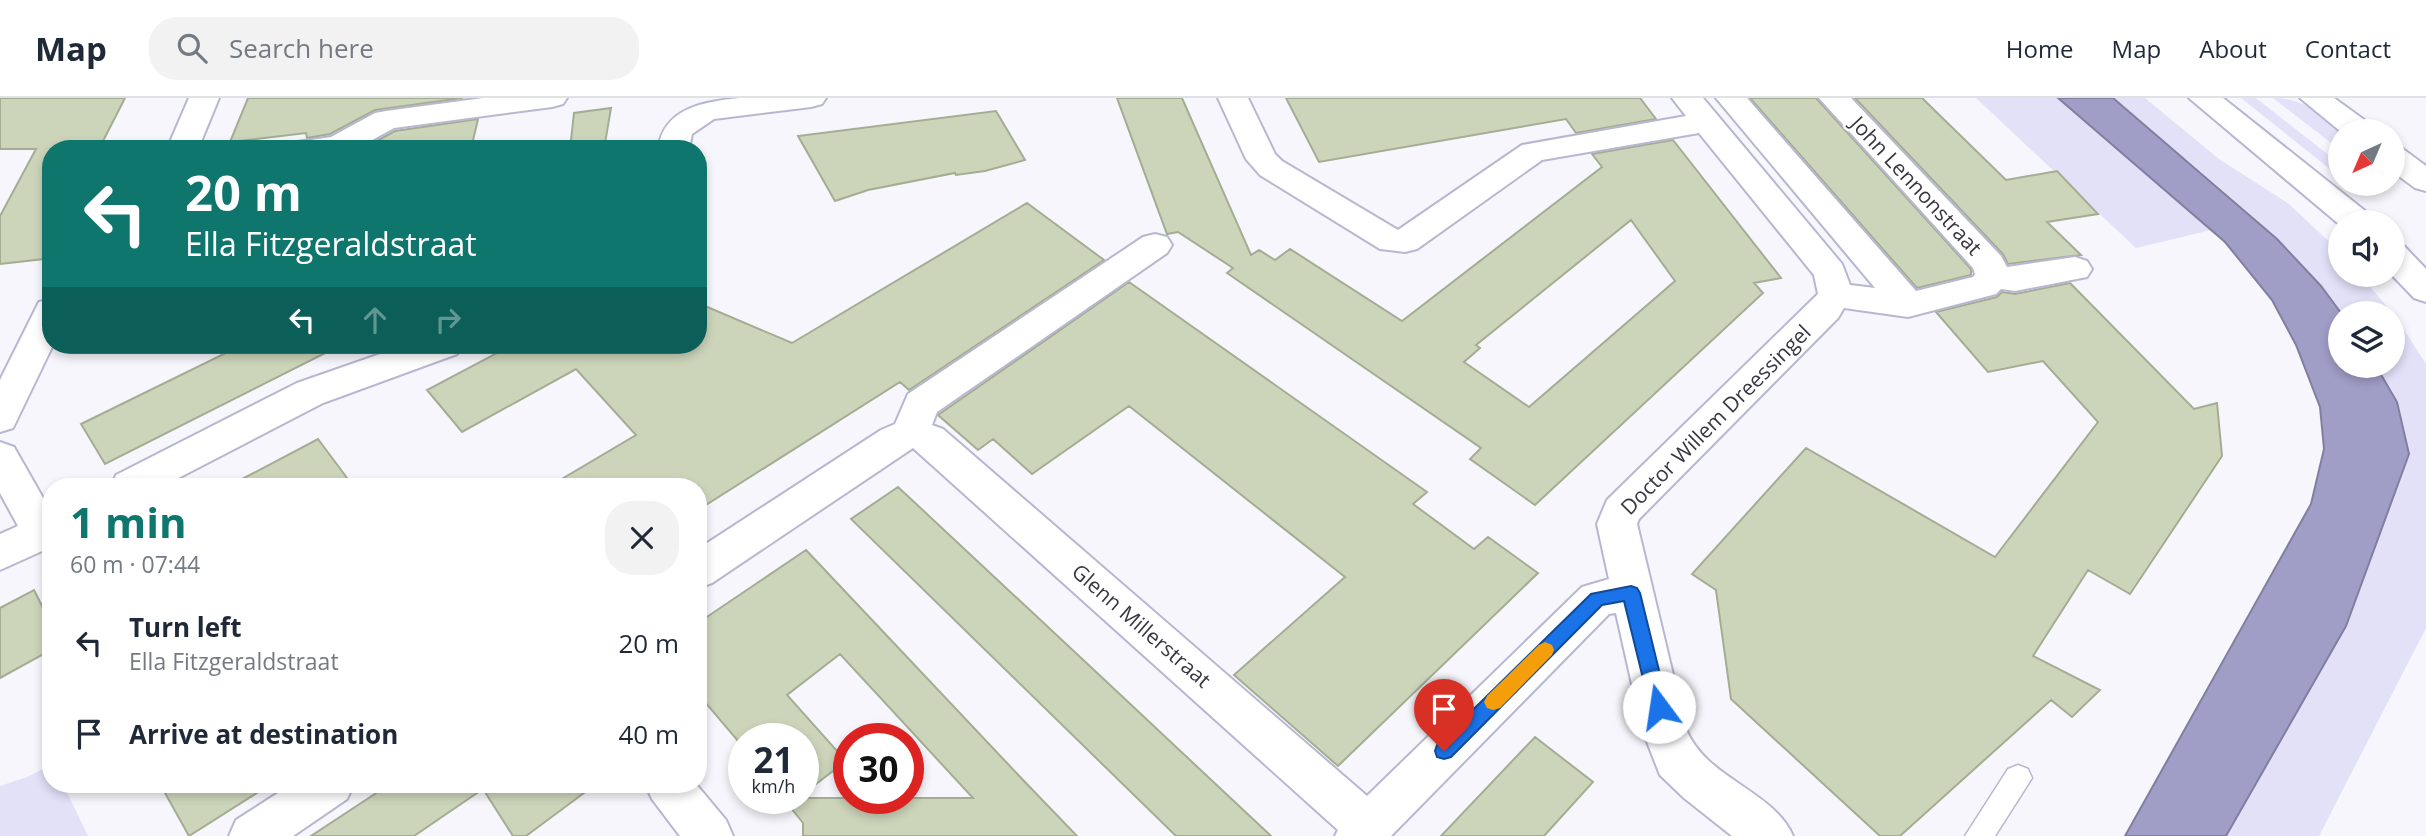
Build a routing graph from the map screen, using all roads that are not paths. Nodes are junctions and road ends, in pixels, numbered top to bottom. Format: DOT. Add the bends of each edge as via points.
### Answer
graph roads {
  1 [pos="204,98"];
  2 [pos="552,98"];
  3 [pos="811,98"];
  4 [pos="1233,98"];
  5 [pos="1731,98"];
  6 [pos="1834,98"];
  7 [pos="2204,98"];
  8 [pos="2233,98"];
  9 [pos="2315,98"];
  10 [pos="1697,110"];
  11 [pos="2343,119"];
  12 [pos="186,140"];
  13 [pos="349,140"];
  14 [pos="676,140"];
  15 [pos="2405,166"];
  16 [pos="2328,173"];
  17 [pos="2426,181"];
  18 [pos="2357,196"];
  19 [pos="2342,210"];
  20 [pos="2373,210"];
  21 [pos="2405,236"];
  22 [pos="1155,245"];
  23 [pos="2426,254"];
  24 [pos="2405,268"];
  25 [pos="2075,269"];
  26 [pos="1993,277"];
  27 [pos="2426,290"];
  28 [pos="1835,295"];
  29 [pos="1908,305"];
  30 [pos="42,330"];
  31 [pos="419,354"];
  32 [pos="0,418"];
  33 [pos="911,433"];
  34 [pos="0,457"];
  35 [pos="145,478"];
  36 [pos="42,524"];
  37 [pos="42,532"];
  38 [pos="0,554"];
  39 [pos="707,565"];
  40 [pos="1631,593"];
  41 [pos="2018,778"];
  42 [pos="318,793"];
  43 [pos="675,793"];
  44 [pos="1363,831"];
  45 [pos="253,836"];
  46 [pos="709,836"];
  47 [pos="1769,836"];
  48 [pos="1979,836"];
  1 -- 12 [label="street"];
  2 -- 13 [label="street" via="386,120"];
  3 -- 14 [label="street" via="708,111 678,131"];
  4 -- 10 [label="street" via="1262,159 1271,168 1392,241 1405,241 1533,152"];
  5 -- 29 [label="street"];
  6 -- 26 [label="street, John Lennonstraat" via="1989,264"];
  7 -- 19 [label="street"];
  8 -- 16 [label="street"];
  9 -- 11 [label="street"];
  10 -- 28 [label="street" via="1830,272"];
  15 -- 17 [label="street"];
  18 -- 20 [label="street"];
  21 -- 23 [label="street"];
  22 -- 33 [label="street" via="921,404"];
  24 -- 27 [label="street"];
  25 -- 26 [label="street" via="2015,279"];
  26 -- 29 [label="street" via="1984,286"];
  28 -- 29 [label="street"];
  28 -- 40 [label="street, Doctor Willem Dreessingel" via="1621,510 1617,524"];
  30 -- 32 [label="street"];
  31 -- 35 [label="street" via="310,393"];
  33 -- 39 [label="street"];
  33 -- 44 [label="street, Glenn Millerstraat" via="930,439"];
  34 -- 36 [label="street"];
  37 -- 38 [label="street"];
  40 -- 44 [label="street" via="1597,599"];
  40 -- 47 [label="street, Doctor Willem Dreessingel" via="1664,729 1676,760"];
  41 -- 48 [label="lane"];
  42 -- 45 [label="street"];
  43 -- 46 [label="street"];
}
